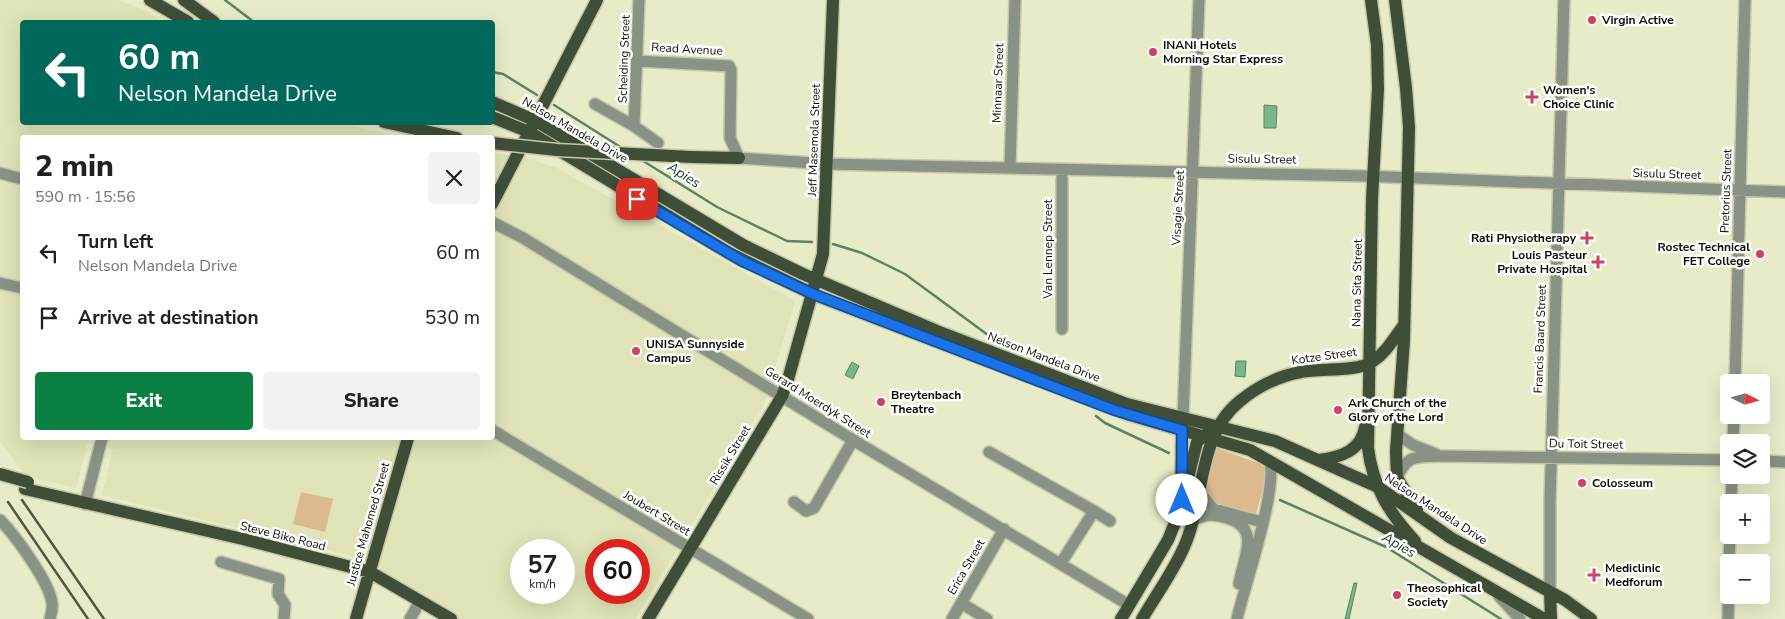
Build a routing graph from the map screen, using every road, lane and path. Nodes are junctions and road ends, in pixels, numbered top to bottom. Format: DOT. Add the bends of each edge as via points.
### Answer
graph roads {
  1 [pos="150,0"];
  2 [pos="184,0"];
  3 [pos="597,0"];
  4 [pos="832,0"];
  5 [pos="1015,0"];
  6 [pos="1199,0"];
  7 [pos="1371,0"];
  8 [pos="1394,0"];
  9 [pos="1564,0"];
  10 [pos="1745,0"];
  11 [pos="636,2"];
  12 [pos="185,20"];
  13 [pos="211,20"];
  14 [pos="637,61"];
  15 [pos="495,103"];
  16 [pos="595,104"];
  17 [pos="495,118"];
  18 [pos="536,121"];
  19 [pos="397,125"];
  20 [pos="634,126"];
  21 [pos="529,132"];
  22 [pos="442,135"];
  23 [pos="495,143"];
  24 [pos="658,143"];
  25 [pos="739,158"];
  26 [pos="827,164"];
  27 [pos="1010,168"];
  28 [pos="1062,170"];
  29 [pos="1194,172"];
  30 [pos="0,173"];
  31 [pos="1373,176"];
  32 [pos="20,178"];
  33 [pos="1408,178"];
  34 [pos="1558,183"];
  35 [pos="1740,190"];
  36 [pos="1785,192"];
  37 [pos="495,198"];
  38 [pos="495,224"];
  39 [pos="817,280"];
  40 [pos="0,283"];
  41 [pos="20,288"];
  42 [pos="813,294"];
  43 [pos="1404,325"];
  44 [pos="1062,329"];
  45 [pos="1370,363"];
  46 [pos="1735,374"];
  47 [pos="1369,392"];
  48 [pos="782,396"];
  49 [pos="1182,424"];
  50 [pos="495,432"];
  51 [pos="1211,434"];
  52 [pos="1397,434"];
  53 [pos="102,440"];
  54 [pos="407,440"];
  55 [pos="853,440"];
  56 [pos="989,452"];
  57 [pos="1442,456"];
  58 [pos="1551,458"];
  59 [pos="1319,460"];
  60 [pos="1720,460"];
  61 [pos="1770,461"];
  62 [pos="1270,462"];
  63 [pos="1785,462"];
  64 [pos="0,474"];
  65 [pos="1292,474"];
  66 [pos="1397,478"];
  67 [pos="0,483"];
  68 [pos="26,486"];
  69 [pos="1270,487"];
  70 [pos="1378,487"];
  71 [pos="1200,493"];
  72 [pos="1182,500"];
  73 [pos="86,502"];
  74 [pos="794,502"];
  75 [pos="1094,511"];
  76 [pos="0,520"];
  77 [pos="1194,520"];
  78 [pos="1425,520"];
  79 [pos="1110,521"];
  80 [pos="1262,522"];
  81 [pos="1004,529"];
  82 [pos="690,549"];
  83 [pos="1424,550"];
  84 [pos="221,562"];
  85 [pos="335,563"];
  86 [pos="1061,563"];
  87 [pos="370,572"];
  88 [pos="1493,590"];
  89 [pos="1550,592"];
  90 [pos="420,601"];
  91 [pos="1241,601"];
  92 [pos="360,602"];
  93 [pos="961,603"];
  94 [pos="1129,604"];
  95 [pos="1728,604"];
  96 [pos="50,619"];
  97 [pos="284,619"];
  98 [pos="356,619"];
  99 [pos="410,619"];
  100 [pos="450,619"];
  101 [pos="648,619"];
  102 [pos="808,619"];
  103 [pos="952,619"];
  104 [pos="985,619"];
  105 [pos="1121,619"];
  106 [pos="1142,619"];
  107 [pos="1237,619"];
  108 [pos="1520,619"];
  109 [pos="1544,619"];
  110 [pos="1551,619"];
  111 [pos="1591,619"];
  112 [pos="1728,619"];
  1 -- 12 [label="main road"];
  2 -- 13 [label="main road"];
  3 -- 18 [label="main road"];
  4 -- 26 [label="main road, Jeff Masemola Street"];
  5 -- 27 [label="street, Minnaar Street"];
  6 -- 29 [label="street, Visagie Street"];
  7 -- 31 [label="main road, Nana Sita Street" via="1378,89"];
  8 -- 33 [label="main road" via="1406,88"];
  9 -- 34 [label="street, Francis Baard Street"];
  10 -- 35 [label="street, Pretorius Street"];
  11 -- 14 [label="street, Scheiding Street"];
  14 -- 20 [label="street, Scheiding Street"];
  14 -- 25 [label="street, Read Avenue" via="729,66 730,138"];
  15 -- 18 [label="main road, Nelson Mandela Drive"];
  16 -- 20 [label="street"];
  17 -- 21 [label="main road, Nelson Mandela Drive"];
  18 -- 21 [label="main road"];
  18 -- 39 [label="main road, Nelson Mandela Drive" via="743,246"];
  19 -- 22 [label="main road"];
  20 -- 24 [label="street"];
  21 -- 37 [label="main road"];
  21 -- 42 [label="main road, Nelson Mandela Drive" via="735,257"];
  23 -- 25 [label="main road, bridge" via="557,150"];
  25 -- 26 [label="street, Sisulu Street"];
  26 -- 27 [label="street, Sisulu Street"];
  26 -- 39 [label="main road, Jeff Masemola Street" via="824,246"];
  27 -- 28 [label="street, Sisulu Street"];
  28 -- 29 [label="street, Sisulu Street"];
  28 -- 44 [label="street, Van Lennep Street"];
  29 -- 31 [label="street, Sisulu Street"];
  29 -- 49 [label="street, Visagie Street"];
  30 -- 32 [label="street"];
  31 -- 33 [label="street, Sisulu Street"];
  31 -- 45 [label="main road, Nana Sita Street"];
  33 -- 34 [label="street, Sisulu Street"];
  33 -- 43 [label="main road"];
  34 -- 35 [label="street, Sisulu Street"];
  34 -- 58 [label="street, Francis Baard Street"];
  35 -- 36 [label="street, Sisulu Street"];
  35 -- 46 [label="street, Pretorius Street"];
  38 -- 48 [label="street, Gerard Moerdyk Street" via="524,238"];
  39 -- 42 [label="main road, Jeff Masemola Street"];
  39 -- 49 [label="main road, Nelson Mandela Drive" via="937,331"];
  40 -- 41 [label="street"];
  42 -- 48 [label="main road, Rissik Street"];
  42 -- 49 [label="main road, Nelson Mandela Drive" via="1120,412"];
  43 -- 45 [label="main road, Kotze Street" via="1384,352"];
  43 -- 52 [label="main road"];
  45 -- 47 [label="main road, Nana Sita Street"];
  45 -- 51 [label="main road, Kotze Street" via="1302,372 1275,380 1239,401"];
  47 -- 59 [label="main road" via="1361,441 1347,454"];
  47 -- 70 [label="main road, Nana Sita Street" via="1368,448 1371,472"];
  48 -- 55 [label="street, Gerard Moerdyk Street"];
  48 -- 82 [label="main road, Rissik Street"];
  49 -- 51 [label="main road, Nelson Mandela Drive"];
  49 -- 72 [label="main road"];
  50 -- 82 [label="street, Joubert Street"];
  51 -- 59 [label="main road, Nelson Mandela Drive" via="1274,441"];
  51 -- 62 [label="main road, Nelson Mandela Drive"];
  51 -- 71 [label="main road, Kotze Street"];
  51 -- 72 [label="main road" via="1196,446"];
  52 -- 57 [label="street, Du Toit Street" via="1413,445"];
  52 -- 66 [label="main road"];
  53 -- 73 [label="street"];
  54 -- 87 [label="main road, Justice Mahomed Street"];
  55 -- 74 [label="street" via="814,508 806,511"];
  55 -- 81 [label="street, Gerard Moerdyk Street"];
  56 -- 75 [label="street"];
  57 -- 58 [label="street, Du Toit Street"];
  57 -- 66 [label="street, Du Toit Street" via="1411,458 1405,461"];
  58 -- 60 [label="street, Du Toit Street"];
  58 -- 89 [label="street, Francis Baard Street"];
  59 -- 70 [label="main road, Nelson Mandela Drive"];
  61 -- 63 [label="street"];
  62 -- 65 [label="main road, Nelson Mandela Drive"];
  62 -- 69 [label="street"];
  64 -- 68 [label="main road, bridge"];
  65 -- 69 [label="street" via="1283,476"];
  65 -- 83 [label="main road, Nelson Mandela Drive"];
  66 -- 78 [label="main road"];
  67 -- 68 [label="main road"];
  68 -- 73 [label="main road, Steve Biko Road"];
  69 -- 80 [label="street"];
  70 -- 78 [label="main road, Nelson Mandela Drive"];
  70 -- 83 [label="main road, Nana Sita Street" via="1396,521"];
  71 -- 77 [label="main road, Kotze Street"];
  71 -- 80 [label="street" via="1214,510"];
  72 -- 94 [label="main road" via="1168,540"];
  73 -- 85 [label="main road, Steve Biko Road"];
  75 -- 79 [label="street"];
  75 -- 86 [label="street"];
  76 -- 96 [label="street" via="26,552 49,594 52,605"];
  77 -- 91 [label="street" via="1206,515 1222,517 1240,523 1247,531 1248,541 1238,589"];
  77 -- 106 [label="main road, Kotze Street" via="1184,548"];
  78 -- 89 [label="main road, Nelson Mandela Drive" via="1451,538"];
  80 -- 91 [label="street"];
  81 -- 86 [label="street, Gerard Moerdyk Street"];
  81 -- 93 [label="street, Erica Street"];
  82 -- 101 [label="main road, Rissik Street"];
  82 -- 102 [label="street, Joubert Street"];
  83 -- 88 [label="main road, Nelson Mandela Drive"];
  84 -- 97 [label="street" via="279,579 278,594 285,605"];
  85 -- 87 [label="main road, Steve Biko Road"];
  85 -- 92 [label="main road" via="356,577"];
  86 -- 94 [label="street, Gerard Moerdyk Street"];
  87 -- 90 [label="main road, Steve Biko Road"];
  87 -- 92 [label="main road, Justice Mahomed Street"];
  88 -- 108 [label="street"];
  88 -- 109 [label="main road, Nelson Mandela Drive"];
  89 -- 110 [label="main road, Francis Baard Street"];
  89 -- 111 [label="main road, Nelson Mandela Drive"];
  90 -- 99 [label="street"];
  90 -- 100 [label="main road, Steve Biko Road"];
  91 -- 107 [label="street"];
  92 -- 98 [label="main road, Justice Mahomed Street"];
  93 -- 103 [label="street, Erica Street"];
  93 -- 104 [label="street"];
  94 -- 105 [label="main road"];
  95 -- 112 [label="street"];
}
